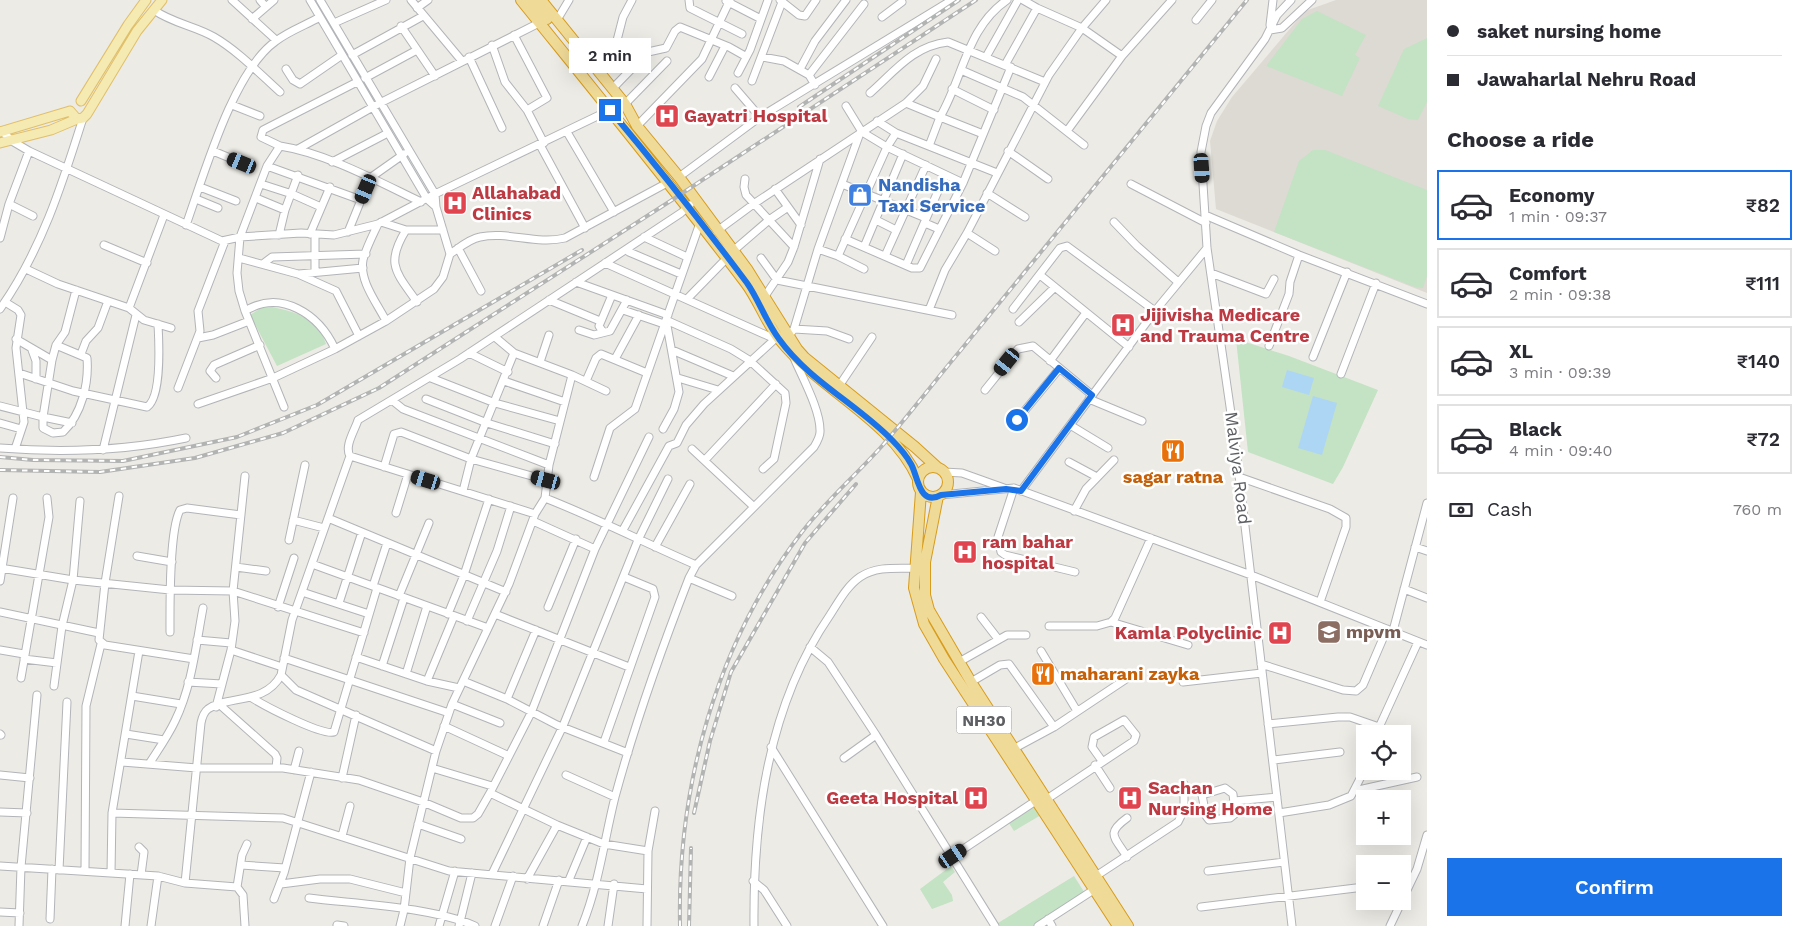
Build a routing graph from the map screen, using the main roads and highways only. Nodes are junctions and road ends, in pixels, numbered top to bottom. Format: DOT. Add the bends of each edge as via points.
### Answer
graph roads {
  1 [pos="162,0"];
  2 [pos="520,0"];
  3 [pos="532,0"];
  4 [pos="541,0"];
  5 [pos="144,1"];
  6 [pos="110,54"];
  7 [pos="120,60"];
  8 [pos="613,93"];
  9 [pos="81,101"];
  10 [pos="88,109"];
  11 [pos="70,111"];
  12 [pos="80,118"];
  13 [pos="1,132"];
  14 [pos="0,143"];
  15 [pos="691,204"];
  16 [pos="730,255"];
  17 [pos="941,470"];
  18 [pos="918,479"];
  19 [pos="921,492"];
  20 [pos="940,496"];
  21 [pos="919,568"];
  22 [pos="1042,799"];
  23 [pos="1118,926"];
  24 [pos="1128,926"];
  1 -- 7 [label="main road" via="137,31"];
  2 -- 15 [label="highway, NH30" via="668,182"];
  3 -- 8 [label="highway"];
  4 -- 8 [label="highway"];
  5 -- 6 [label="main road"];
  6 -- 7 [label="main road"];
  6 -- 9 [label="main road"];
  7 -- 10 [label="main road"];
  8 -- 15 [label="highway, NH30" via="679,177"];
  9 -- 10 [label="main road"];
  9 -- 11 [label="main road" via="73,103"];
  10 -- 12 [label="main road"];
  11 -- 12 [label="main road"];
  11 -- 13 [label="main road"];
  12 -- 14 [label="main road" via="51,130"];
  15 -- 16 [label="highway, NH30" via="717,231"];
  15 -- 16 [label="highway, NH30" via="700,223"];
  16 -- 17 [label="highway, NH30" via="792,333 805,358"];
  16 -- 18 [label="highway, NH30" via="777,339 807,371 891,439 911,463"];
  17 -- 18 [label="highway" via="927,468"];
  17 -- 20 [label="highway, NH30" via="948,482"];
  18 -- 19 [label="highway, NH30"];
  19 -- 20 [label="highway" via="927,496"];
  19 -- 21 [label="highway, NH30"];
  20 -- 21 [label="highway, NH30"];
  21 -- 22 [label="highway, NH30" via="929,610 1015,748"];
  21 -- 22 [label="highway, NH30" via="915,597 927,631"];
  22 -- 23 [label="highway, NH30"];
  22 -- 24 [label="highway, NH30"];
}
